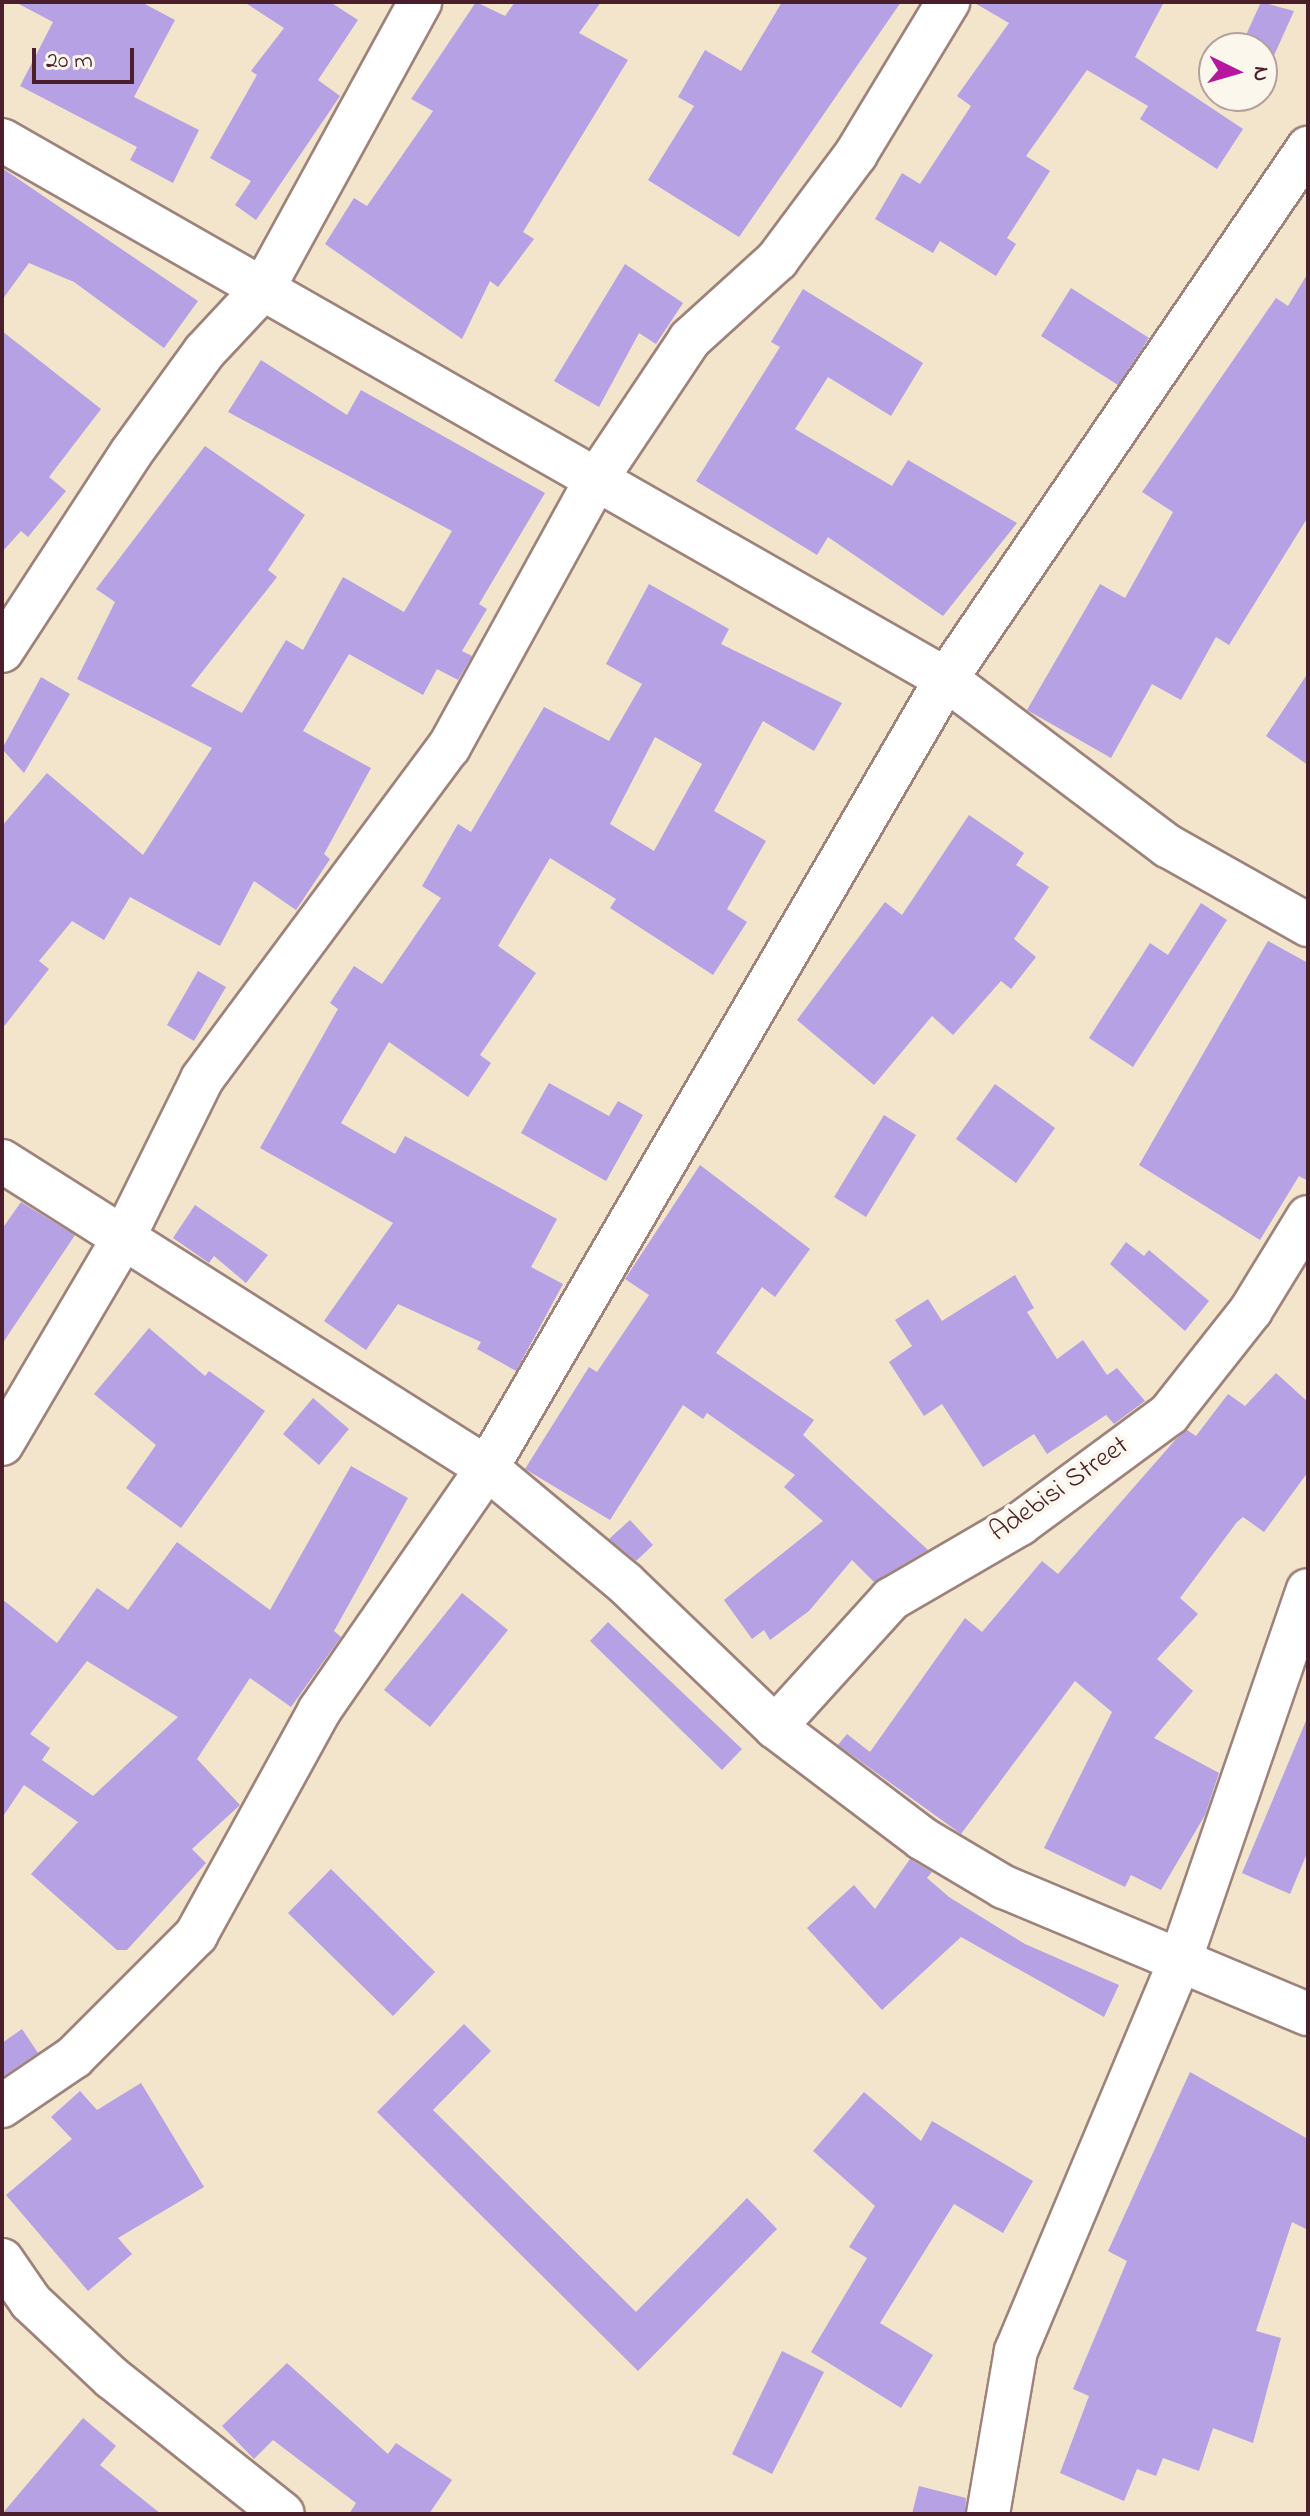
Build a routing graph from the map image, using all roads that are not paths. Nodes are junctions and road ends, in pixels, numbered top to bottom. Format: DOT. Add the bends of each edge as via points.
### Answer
graph roads {
  1 [pos="420,2"];
  2 [pos="948,2"];
  3 [pos="2,140"];
  4 [pos="1308,148"];
  5 [pos="263,289"];
  6 [pos="594,483"];
  7 [pos="2,651"];
  8 [pos="946,679"];
  9 [pos="1308,925"];
  10 [pos="2,1161"];
  11 [pos="1308,1217"];
  12 [pos="125,1235"];
  13 [pos="2,1444"];
  14 [pos="487,1468"];
  15 [pos="1308,1590"];
  16 [pos="775,1727"];
  17 [pos="1181,1958"];
  18 [pos="1308,2014"];
  19 [pos="2,2106"];
  20 [pos="2,2260"];
  21 [pos="283,2514"];
  22 [pos="988,2514"];
  1 -- 5 [label="street"];
  2 -- 6 [label="street" via="856,154 777,260 690,339"];
  3 -- 5 [label="street"];
  4 -- 8 [label="street"];
  5 -- 6 [label="street"];
  5 -- 7 [label="street" via="204,352 131,453"];
  6 -- 8 [label="street"];
  6 -- 12 [label="street" via="449,747 202,1079"];
  8 -- 9 [label="street" via="1168,846"];
  8 -- 14 [label="street"];
  10 -- 12 [label="street"];
  11 -- 16 [label="street, Adebisi Street" via="1251,1310 1169,1414 1020,1524 891,1599"];
  12 -- 13 [label="street"];
  12 -- 14 [label="street"];
  14 -- 16 [label="street" via="625,1583"];
  14 -- 19 [label="street" via="319,1711 196,1935 74,2057"];
  15 -- 17 [label="street"];
  16 -- 17 [label="street" via="923,1839 1004,1887"];
  17 -- 18 [label="street"];
  17 -- 22 [label="street" via="1016,2351"];
  20 -- 21 [label="street" via="31,2302 112,2378"];
}
